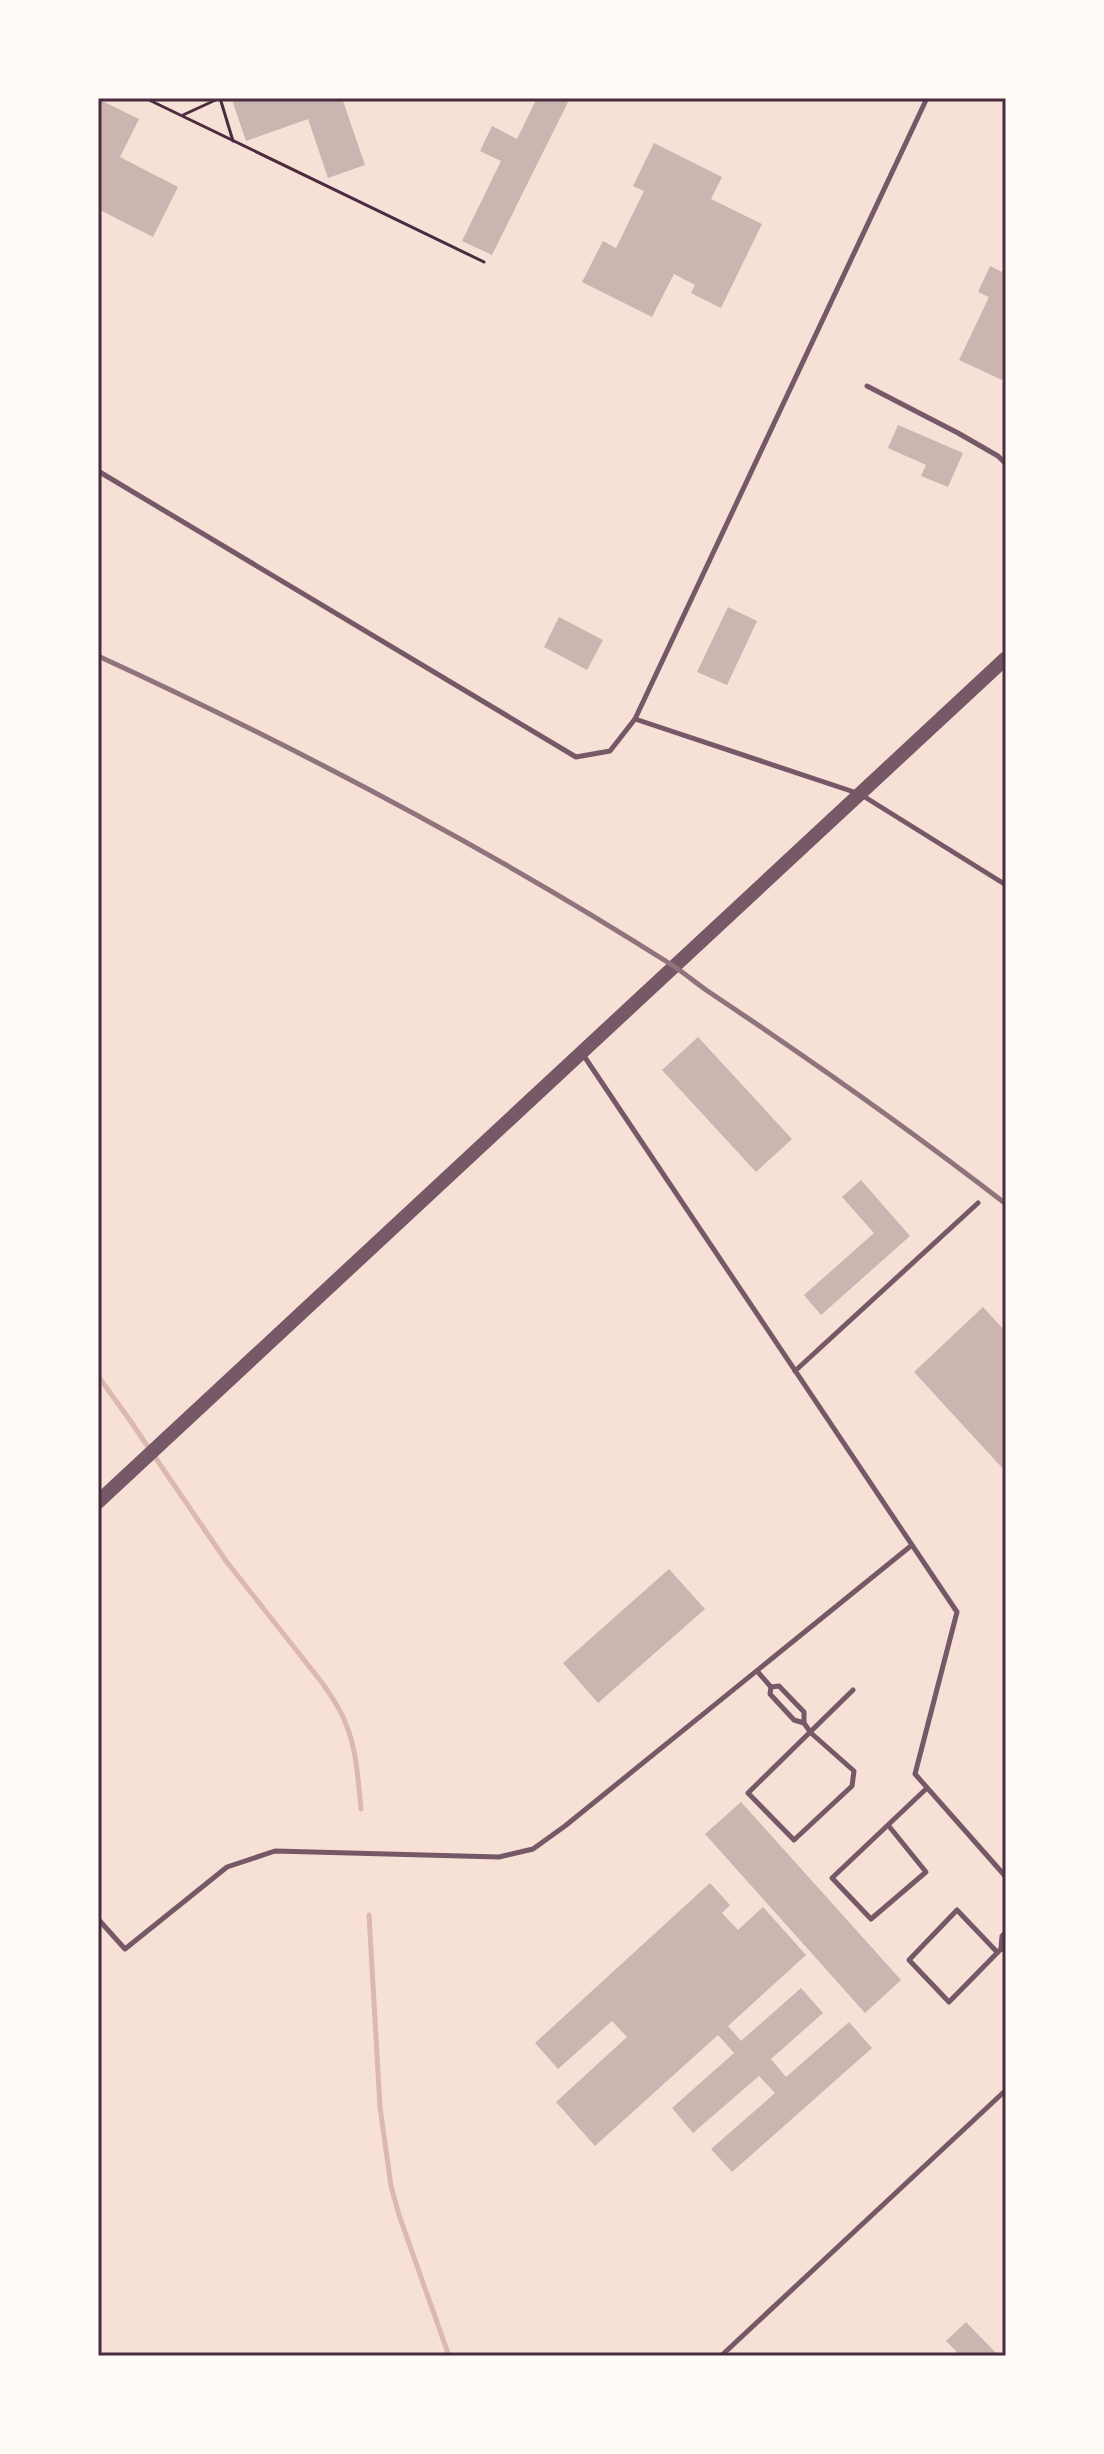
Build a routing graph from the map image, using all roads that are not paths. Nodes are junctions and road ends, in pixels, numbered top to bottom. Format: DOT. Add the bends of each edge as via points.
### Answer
graph roads {
  1 [pos="927,98"];
  2 [pos="867,386"];
  3 [pos="1006,464"];
  4 [pos="98,471"];
  5 [pos="1006,658"];
  6 [pos="635,719"];
  7 [pos="860,794"];
  8 [pos="1006,885"];
  9 [pos="582,1052"];
  10 [pos="978,1203"];
  11 [pos="795,1371"];
  12 [pos="98,1502"];
  13 [pos="912,1545"];
  14 [pos="757,1671"];
  15 [pos="771,1687"];
  16 [pos="853,1690"];
  17 [pos="804,1723"];
  18 [pos="811,1733"];
  19 [pos="927,1788"];
  20 [pos="888,1825"];
  21 [pos="1006,1877"];
  22 [pos="98,1919"];
  23 [pos="1006,1932"];
  24 [pos="1001,1950"];
  25 [pos="1006,2090"];
  26 [pos="721,2356"];
  1 -- 6 [label="lane"];
  2 -- 3 [label="lane"];
  4 -- 6 [label="lane" via="576,757 610,751"];
  5 -- 7 [label="street"];
  6 -- 7 [label="lane"];
  7 -- 8 [label="lane"];
  7 -- 9 [label="street"];
  9 -- 11 [label="lane"];
  9 -- 12 [label="street"];
  10 -- 11 [label="lane"];
  11 -- 13 [label="lane"];
  13 -- 14 [label="lane"];
  13 -- 19 [label="lane" via="957,1612 915,1774"];
  14 -- 15 [label="lane"];
  14 -- 22 [label="lane" via="533,1849 499,1857 275,1851 227,1867 125,1949"];
  15 -- 17 [label="lane" via="770,1694 794,1720"];
  15 -- 17 [label="lane" via="779,1686 804,1712"];
  16 -- 18 [label="lane"];
  17 -- 18 [label="lane"];
  18 -- 18 [label="lane" via="854,1771 852,1786 794,1840 748,1793"];
  19 -- 20 [label="lane"];
  19 -- 21 [label="lane"];
  20 -- 20 [label="lane" via="832,1878 871,1919 926,1872"];
  23 -- 24 [label="lane"];
  24 -- 24 [label="lane" via="949,2002 909,1960 957,1910"];
  25 -- 26 [label="lane"];
}
